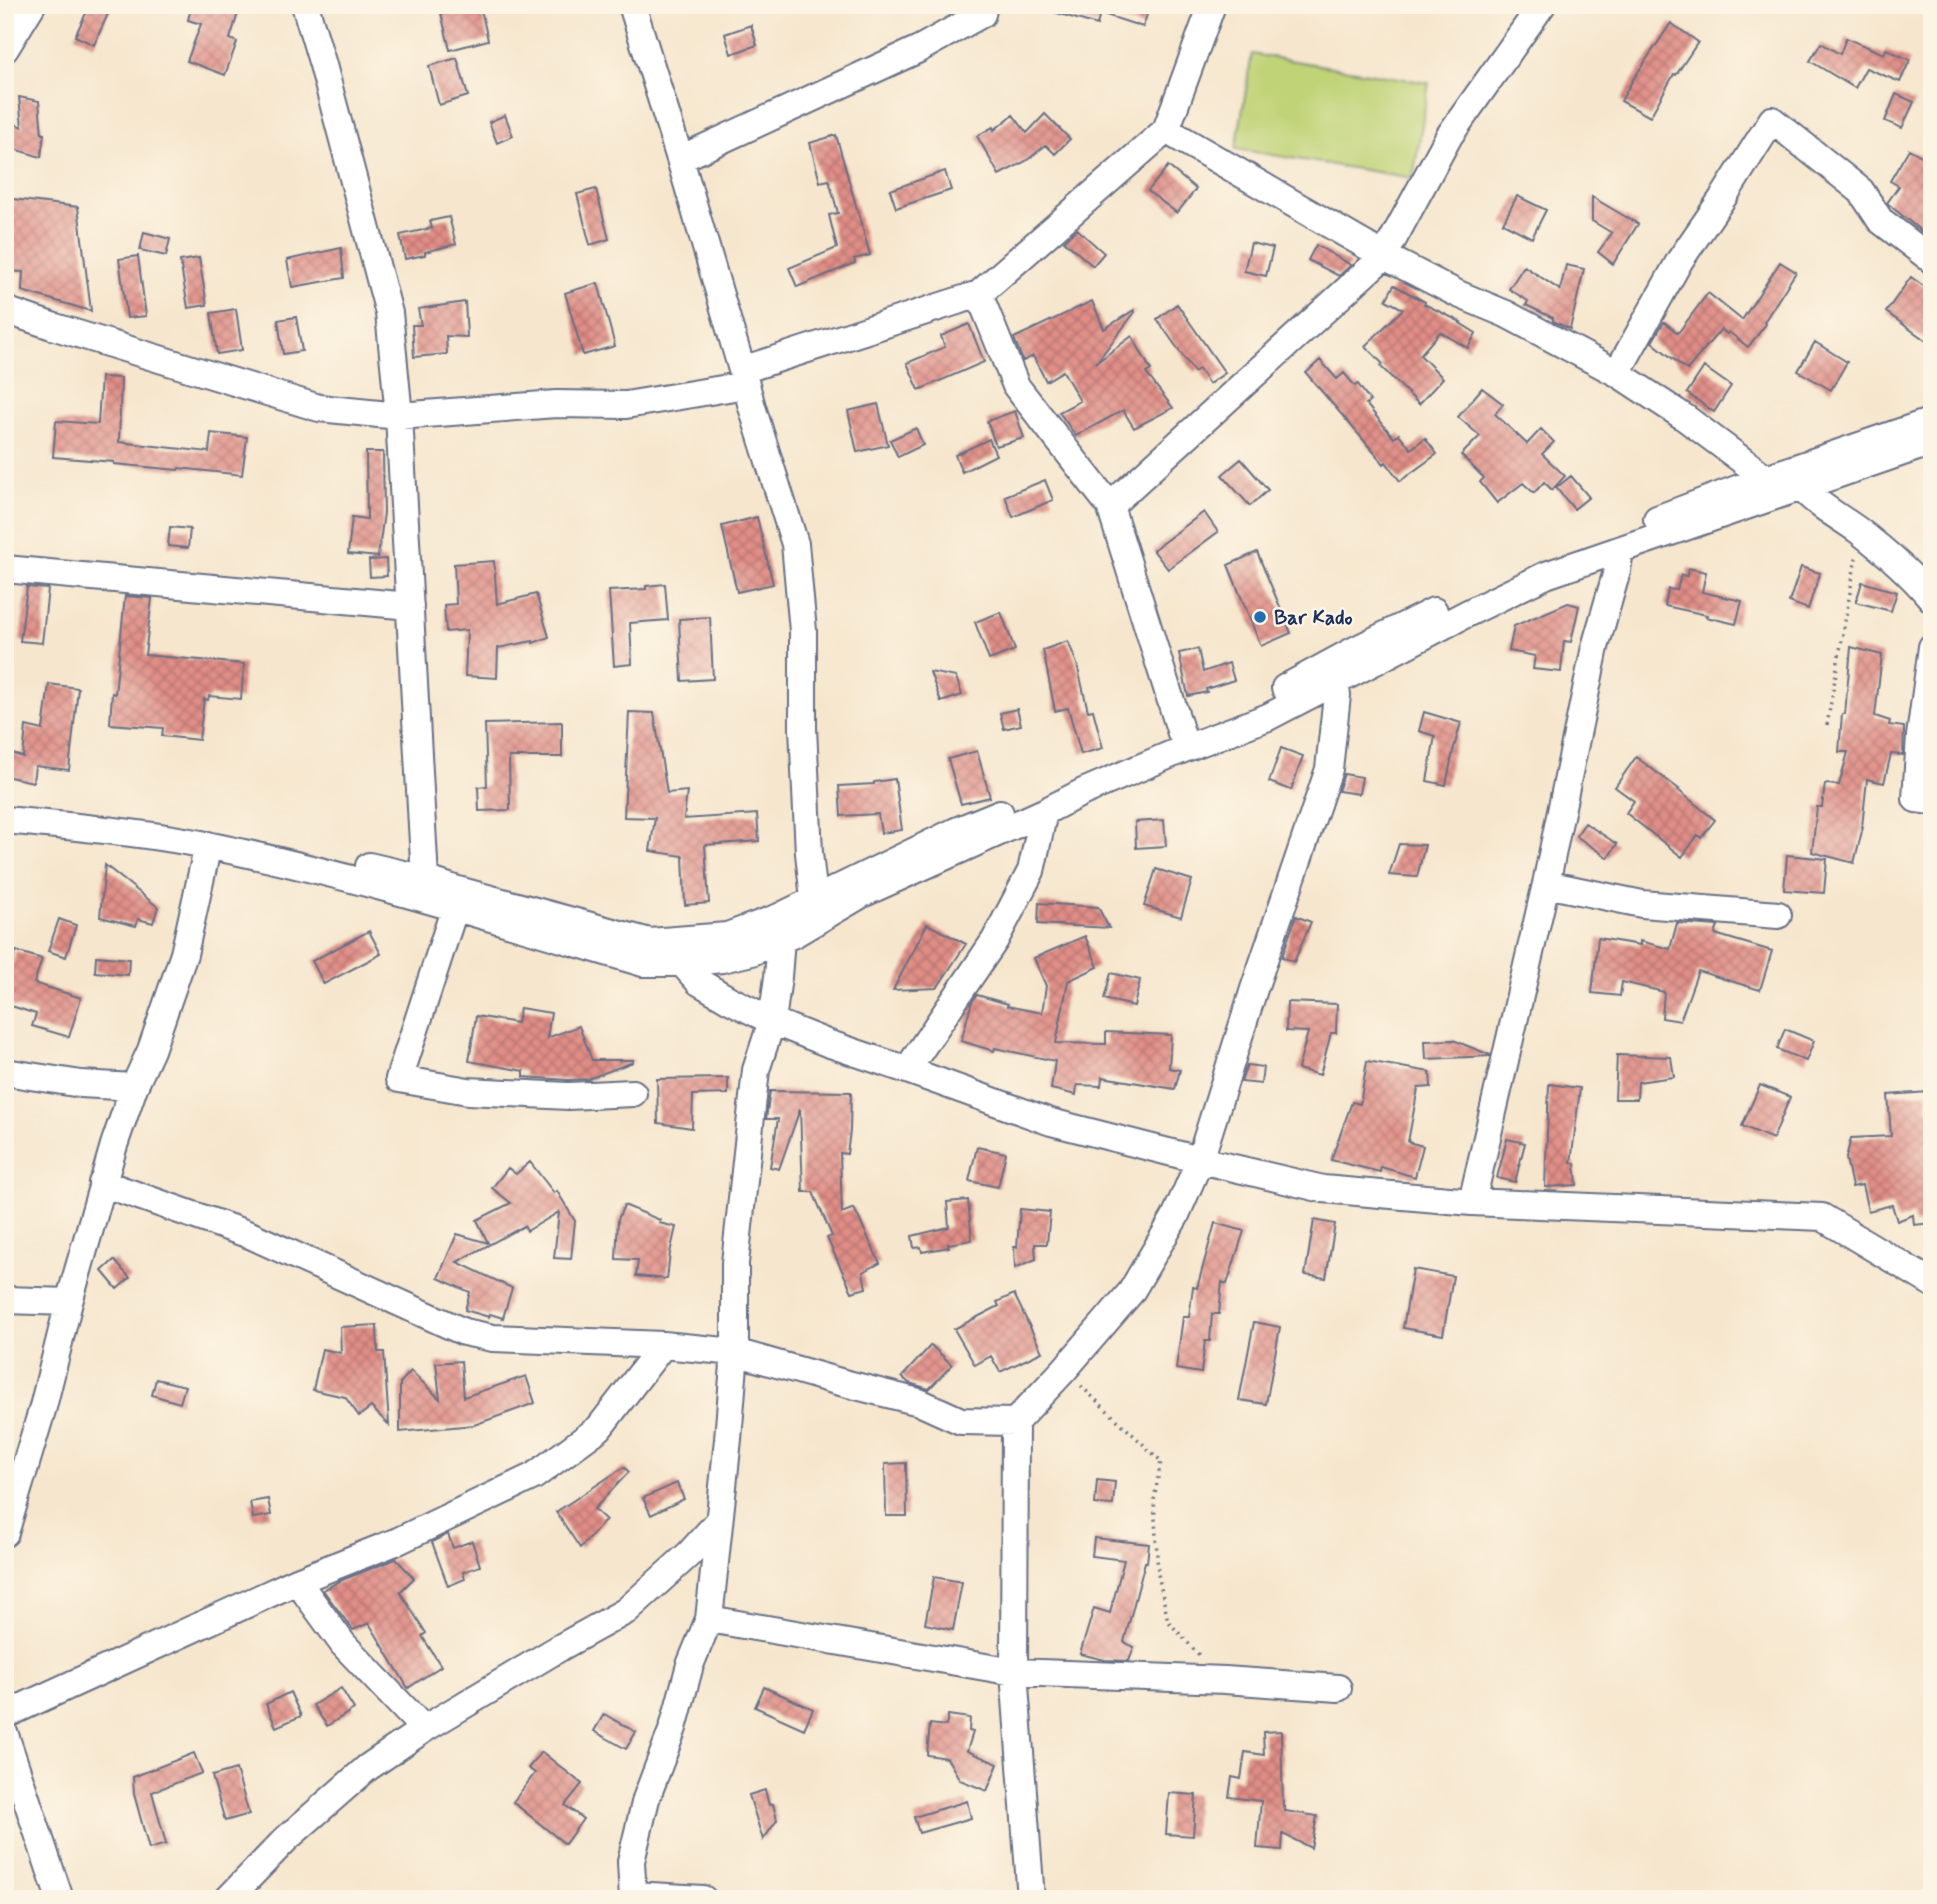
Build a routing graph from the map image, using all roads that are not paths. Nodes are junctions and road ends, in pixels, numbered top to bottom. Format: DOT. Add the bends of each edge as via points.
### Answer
graph roads {
  1 [pos="32,5"];
  2 [pos="305,5"];
  3 [pos="632,5"];
  4 [pos="984,5"];
  5 [pos="1212,5"];
  6 [pos="1542,5"];
  7 [pos="5,49"];
  8 [pos="1166,130"];
  9 [pos="680,159"];
  10 [pos="1384,256"];
  11 [pos="1932,260"];
  12 [pos="979,294"];
  13 [pos="5,310"];
  14 [pos="1617,373"];
  15 [pos="744,377"];
  16 [pos="399,416"];
  17 [pos="1932,421"];
  18 [pos="1932,442"];
  19 [pos="1766,478"];
  20 [pos="1802,488"];
  21 [pos="1110,506"];
  22 [pos="1620,550"];
  23 [pos="5,569"];
  24 [pos="1932,599"];
  25 [pos="410,606"];
  26 [pos="1932,647"];
  27 [pos="1335,682"];
  28 [pos="1181,733"];
  29 [pos="1932,801"];
  30 [pos="5,805"];
  31 [pos="1044,812"];
  32 [pos="5,820"];
  33 [pos="208,845"];
  34 [pos="425,879"];
  35 [pos="1546,884"];
  36 [pos="814,899"];
  37 [pos="454,907"];
  38 [pos="1778,915"];
  39 [pos="780,928"];
  40 [pos="682,962"];
  41 [pos="772,1021"];
  42 [pos="907,1070"];
  43 [pos="5,1072"];
  44 [pos="134,1087"];
  45 [pos="633,1093"];
  46 [pos="1199,1160"];
  47 [pos="102,1183"];
  48 [pos="1472,1202"];
  49 [pos="1932,1283"];
  50 [pos="5,1300"];
  51 [pos="69,1302"];
  52 [pos="663,1345"];
  53 [pos="735,1352"];
  54 [pos="1015,1422"];
  55 [pos="719,1521"];
  56 [pos="5,1533"];
  57 [pos="297,1581"];
  58 [pos="709,1619"];
  59 [pos="1014,1672"];
  60 [pos="1338,1688"];
  61 [pos="5,1715"];
  62 [pos="424,1729"];
  63 [pos="5,1735"];
  64 [pos="633,1897"];
  65 [pos="60,1899"];
  66 [pos="228,1899"];
  67 [pos="703,1899"];
  68 [pos="1031,1899"];
  1 -- 7 [label="street"];
  2 -- 16 [label="street" via="389,313"];
  3 -- 9 [label="street"];
  4 -- 9 [label="street" via="982,14 919,49"];
  5 -- 8 [label="street"];
  6 -- 10 [label="street" via="1449,136"];
  8 -- 10 [label="street"];
  8 -- 12 [label="street"];
  9 -- 15 [label="street"];
  10 -- 14 [label="street"];
  10 -- 21 [label="street"];
  11 -- 14 [label="street" via="1880,220 1861,191 1772,120 1680,260"];
  12 -- 15 [label="street"];
  12 -- 21 [label="street" via="1016,386"];
  13 -- 16 [label="street" via="319,408"];
  14 -- 19 [label="street"];
  15 -- 16 [label="street" via="626,405 556,404"];
  15 -- 36 [label="street" via="795,544"];
  16 -- 25 [label="street"];
  17 -- 19 [label="street"];
  18 -- 20 [label="street"];
  19 -- 28 [label="street" via="1536,561 1262,701"];
  20 -- 22 [label="street"];
  20 -- 24 [label="street" via="1860,532"];
  21 -- 28 [label="street"];
  22 -- 27 [label="street" via="1546,575"];
  22 -- 35 [label="street"];
  23 -- 25 [label="street"];
  25 -- 34 [label="street"];
  26 -- 29 [label="street" via="1916,799"];
  27 -- 31 [label="street" via="1268,717"];
  27 -- 46 [label="street" via="1329,769"];
  28 -- 36 [label="street"];
  30 -- 34 [label="street" via="210,829"];
  31 -- 39 [label="street" via="862,894 794,934"];
  31 -- 42 [label="street" via="1031,870 995,940"];
  32 -- 33 [label="street"];
  33 -- 37 [label="street"];
  33 -- 44 [label="street" via="184,954"];
  34 -- 39 [label="street" via="650,942"];
  35 -- 38 [label="street" via="1642,904"];
  35 -- 48 [label="street"];
  36 -- 39 [label="street"];
  37 -- 40 [label="street" via="643,963"];
  37 -- 45 [label="street" via="399,1079 468,1091 568,1096"];
  39 -- 40 [label="street" via="752,952"];
  39 -- 41 [label="street"];
  40 -- 41 [label="street" via="699,982"];
  41 -- 42 [label="street"];
  41 -- 53 [label="street" via="756,1070 735,1263"];
  42 -- 46 [label="street" via="1051,1122"];
  43 -- 44 [label="street"];
  44 -- 47 [label="street"];
  46 -- 48 [label="street" via="1323,1189"];
  46 -- 54 [label="street" via="1175,1217 1131,1292"];
  47 -- 51 [label="street"];
  47 -- 52 [label="street" via="250,1235 464,1332 493,1338"];
  48 -- 49 [label="street" via="1822,1217"];
  50 -- 51 [label="street"];
  51 -- 56 [label="street"];
  52 -- 53 [label="street"];
  52 -- 57 [label="street" via="599,1428 534,1476 398,1541"];
  53 -- 54 [label="street" via="919,1402 961,1422"];
  53 -- 55 [label="street"];
  54 -- 59 [label="street"];
  55 -- 58 [label="street"];
  55 -- 62 [label="street" via="626,1611"];
  57 -- 61 [label="street"];
  57 -- 62 [label="street" via="343,1644"];
  58 -- 59 [label="street"];
  58 -- 64 [label="street" via="646,1799 631,1861"];
  59 -- 60 [label="street"];
  59 -- 68 [label="street"];
  62 -- 66 [label="street" via="367,1768 286,1839"];
  63 -- 65 [label="street"];
  64 -- 67 [label="street"];
}
